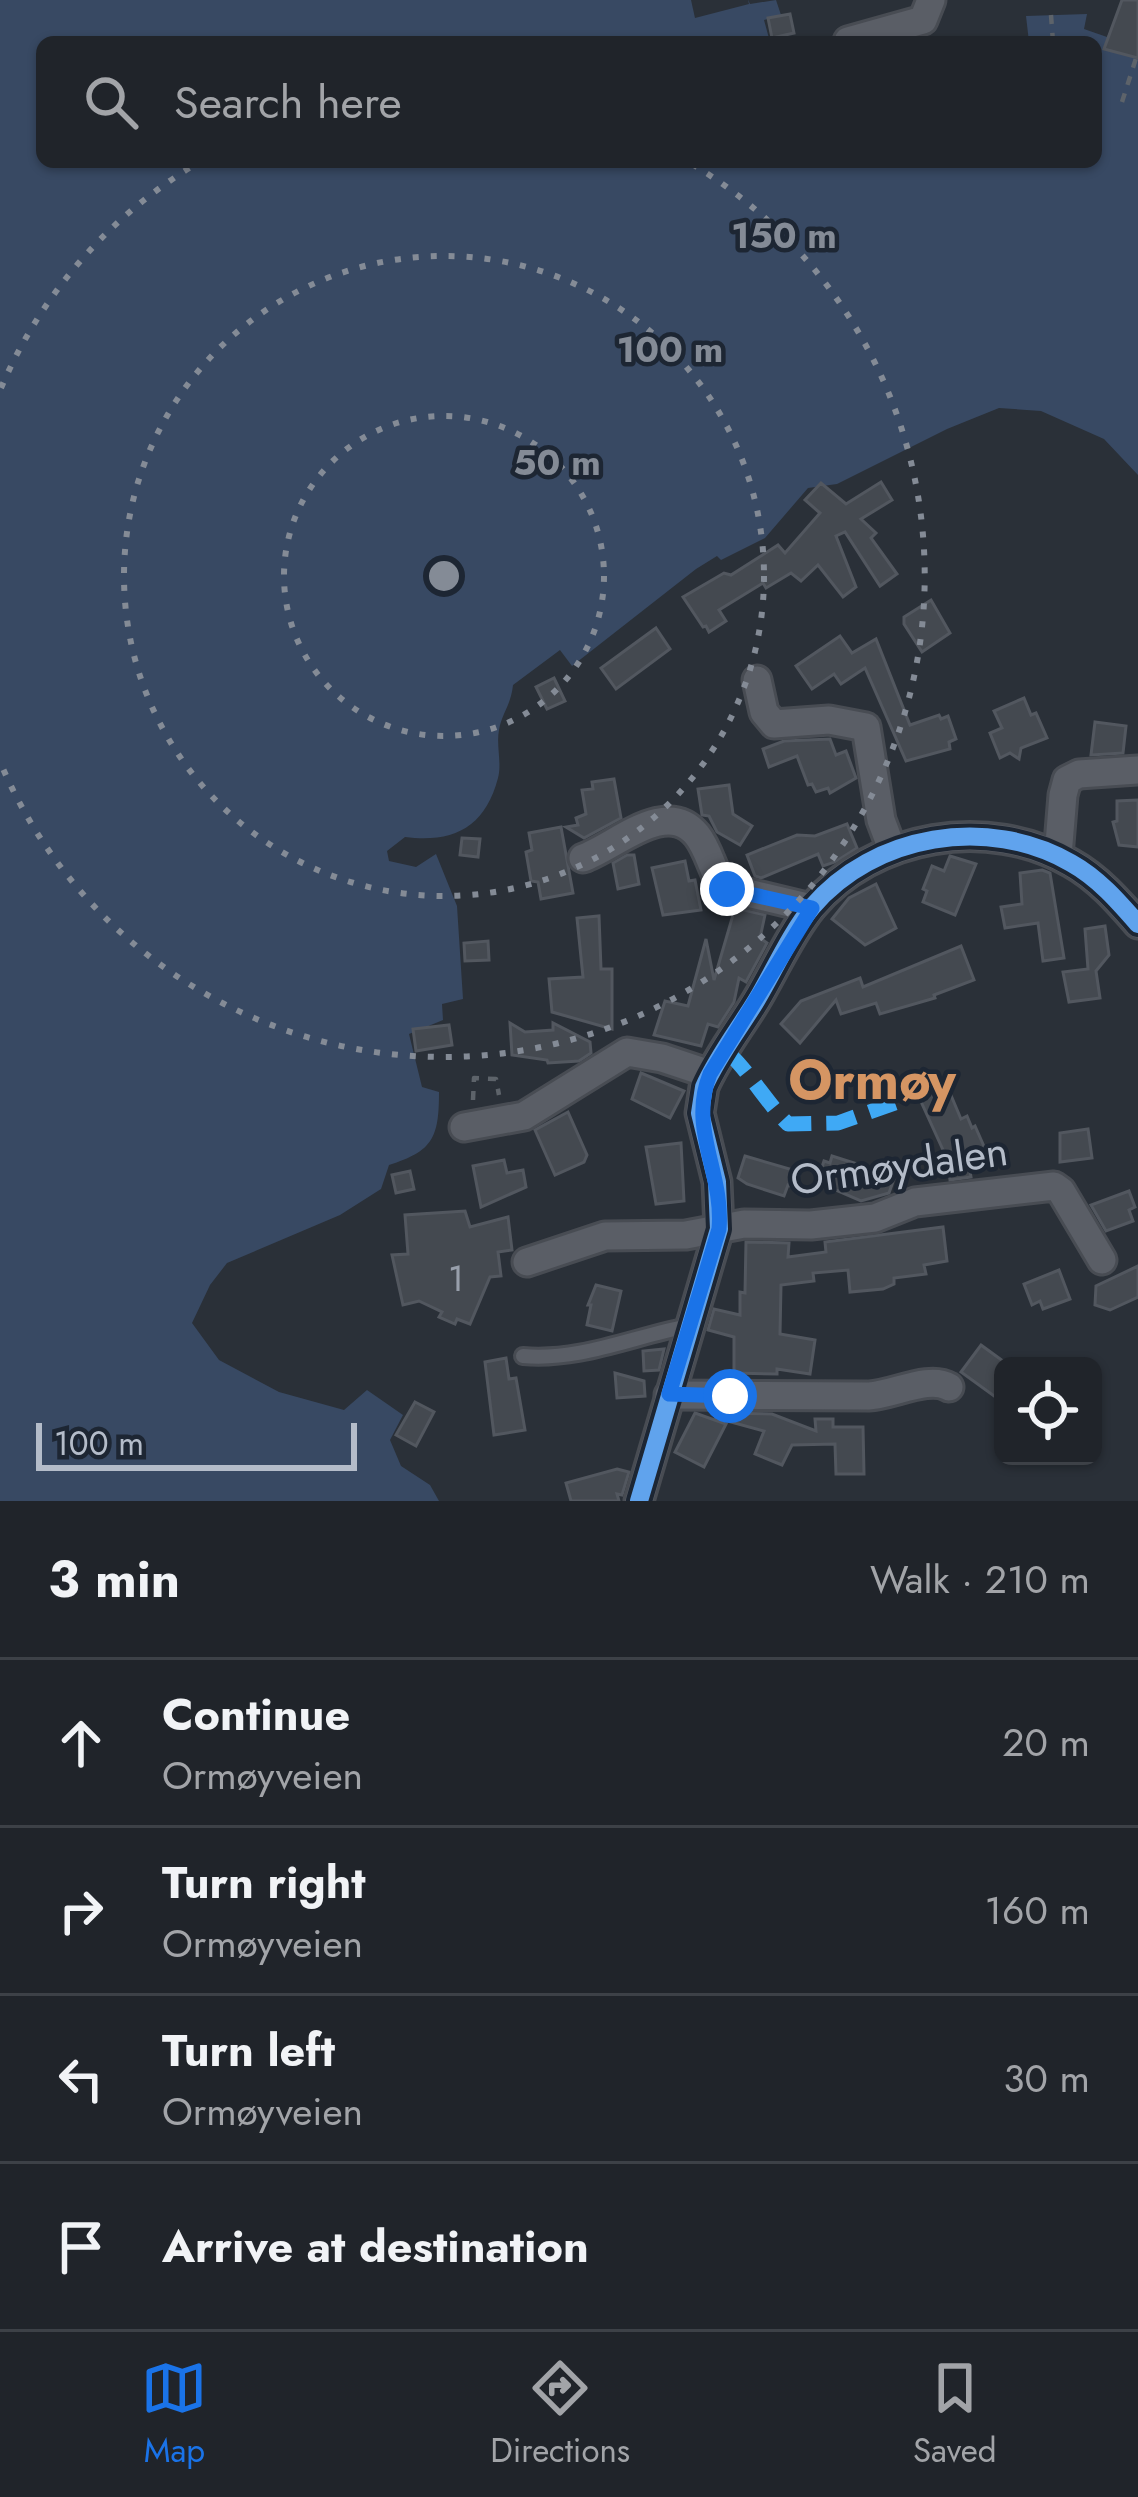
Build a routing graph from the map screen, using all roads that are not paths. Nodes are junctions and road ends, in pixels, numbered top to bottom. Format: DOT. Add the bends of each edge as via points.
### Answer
graph roads {
  1 [pos="932,0"];
  2 [pos="866,36"];
  3 [pos="758,680"];
  4 [pos="1138,770"];
  5 [pos="892,850"];
  6 [pos="1058,856"];
  7 [pos="583,858"];
  8 [pos="812,908"];
  9 [pos="1138,924"];
  10 [pos="710,1074"];
  11 [pos="483,1092"];
  12 [pos="719,1229"];
  13 [pos="1102,1260"];
  14 [pos="527,1262"];
  15 [pos="688,1326"];
  16 [pos="523,1356"];
  17 [pos="949,1388"];
  18 [pos="669,1394"];
  19 [pos="639,1501"];
  1 -- 2 [label="street" via="923,20"];
  3 -- 5 [label="street" via="774,724 866,727"];
  4 -- 6 [label="street" via="1067,780"];
  5 -- 6 [label="street" via="959,836"];
  5 -- 8 [label="street"];
  6 -- 9 [label="street" via="1099,882"];
  7 -- 8 [label="street" via="652,822 674,822 695,833 723,887"];
  8 -- 10 [label="street"];
  10 -- 11 [label="street" via="627,1052 524,1116 476,1123"];
  10 -- 12 [label="street" via="700,1113"];
  12 -- 13 [label="street, Ormøydalen" via="875,1218 915,1202 1054,1186"];
  12 -- 14 [label="street, Ormøydalen" via="605,1236"];
  12 -- 15 [label="street"];
  15 -- 16 [label="lane" via="595,1351"];
  15 -- 18 [label="street"];
  17 -- 18 [label="street" via="932,1382 869,1396"];
  18 -- 19 [label="street"];
}
